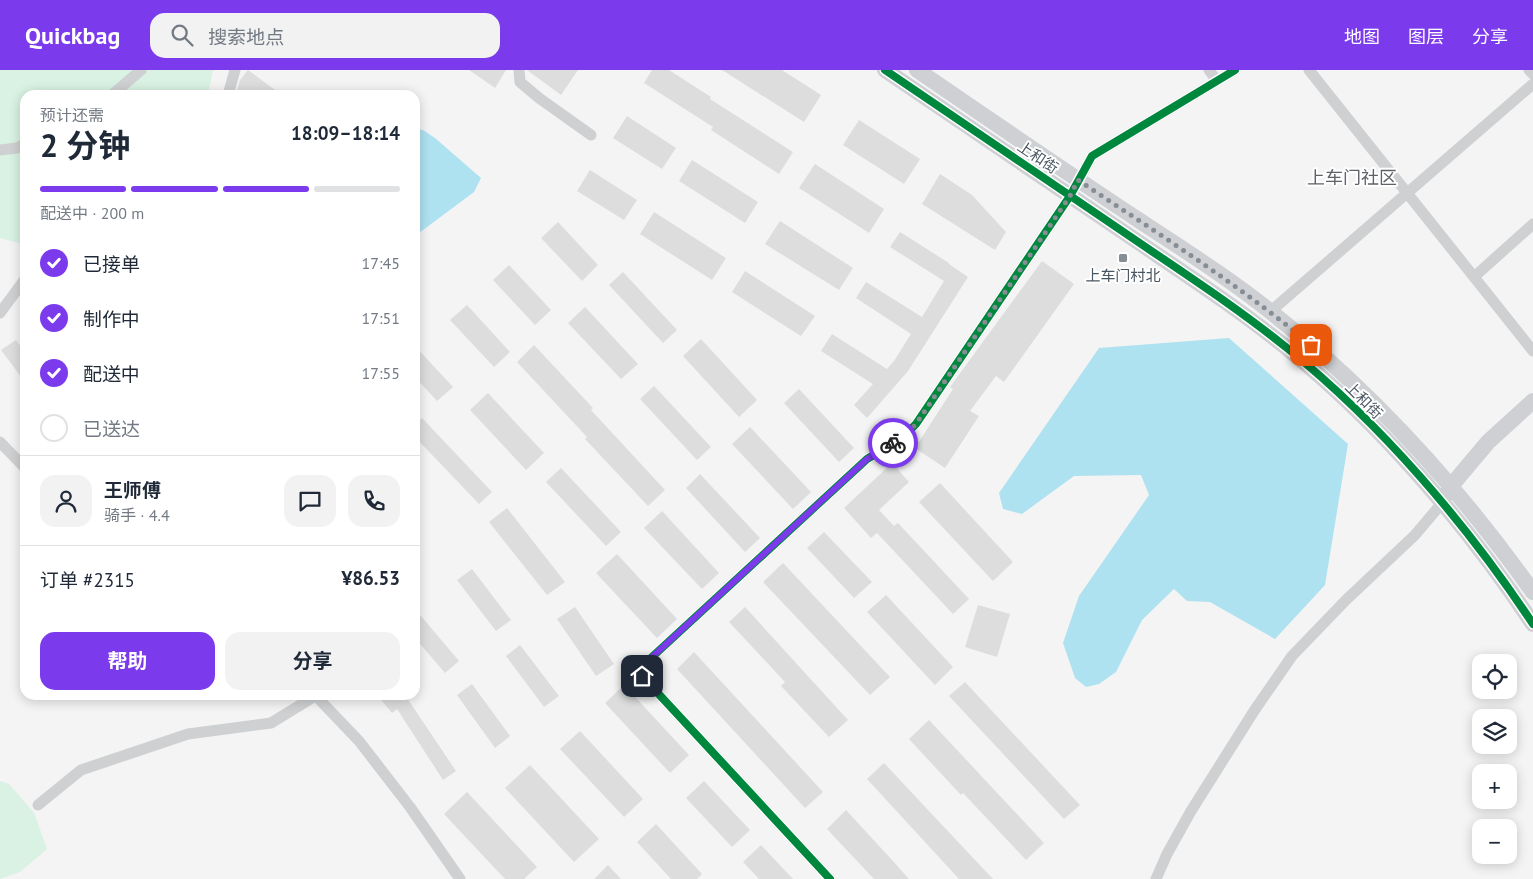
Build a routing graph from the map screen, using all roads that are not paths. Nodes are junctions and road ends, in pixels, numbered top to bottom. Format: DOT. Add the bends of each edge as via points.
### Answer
graph roads {
  1 [pos="141,70"];
  2 [pos="235,70"];
  3 [pos="519,70"];
  4 [pos="885,70"];
  5 [pos="917,70"];
  6 [pos="1209,70"];
  7 [pos="1235,70"];
  8 [pos="1309,70"];
  9 [pos="1529,70"];
  10 [pos="1533,74"];
  11 [pos="1216,81"];
  12 [pos="1533,84"];
  13 [pos="118,90"];
  14 [pos="229,90"];
  15 [pos="591,135"];
  16 [pos="20,146"];
  17 [pos="0,150"];
  18 [pos="1078,180"];
  19 [pos="1406,192"];
  20 [pos="1070,196"];
  21 [pos="1533,224"];
  22 [pos="1474,277"];
  23 [pos="20,286"];
  24 [pos="1271,311"];
  25 [pos="0,313"];
  26 [pos="1533,351"];
  27 [pos="1533,401"];
  28 [pos="0,442"];
  29 [pos="20,463"];
  30 [pos="1451,486"];
  31 [pos="1442,503"];
  32 [pos="1533,592"];
  33 [pos="1533,624"];
  34 [pos="307,700"];
  35 [pos="320,700"];
  36 [pos="38,805"];
  37 [pos="460,879"];
  38 [pos="830,879"];
  39 [pos="1156,879"];
  1 -- 13 [label="street"];
  2 -- 14 [label="street"];
  3 -- 15 [label="street" via="520,82"];
  4 -- 20 [label="street, 上和街"];
  5 -- 18 [label="street, 上和街"];
  6 -- 11 [label="street"];
  7 -- 11 [label="street"];
  8 -- 19 [label="street"];
  9 -- 10 [label="street"];
  11 -- 18 [label="street" via="1092,156"];
  12 -- 19 [label="street"];
  16 -- 17 [label="street"];
  18 -- 20 [label="street"];
  18 -- 24 [label="street, 上和街"];
  19 -- 22 [label="street"];
  19 -- 24 [label="street"];
  20 -- 31 [label="street, 上和街" via="1227,303 1286,348 1368,422"];
  20 -- 38 [label="street" via="916,424 902,438 867,459 639,669"];
  21 -- 22 [label="street"];
  22 -- 26 [label="street"];
  23 -- 25 [label="street"];
  24 -- 30 [label="street, 上和街" via="1359,389"];
  27 -- 30 [label="street" via="1488,442"];
  28 -- 29 [label="street"];
  30 -- 31 [label="street"];
  30 -- 32 [label="street, 上和街" via="1498,542"];
  31 -- 33 [label="street, 上和街" via="1479,548"];
  31 -- 39 [label="street" via="1415,536 1292,656 1191,811"];
  34 -- 36 [label="street" via="271,723 188,734 81,770"];
  35 -- 37 [label="street" via="359,741"];
}
